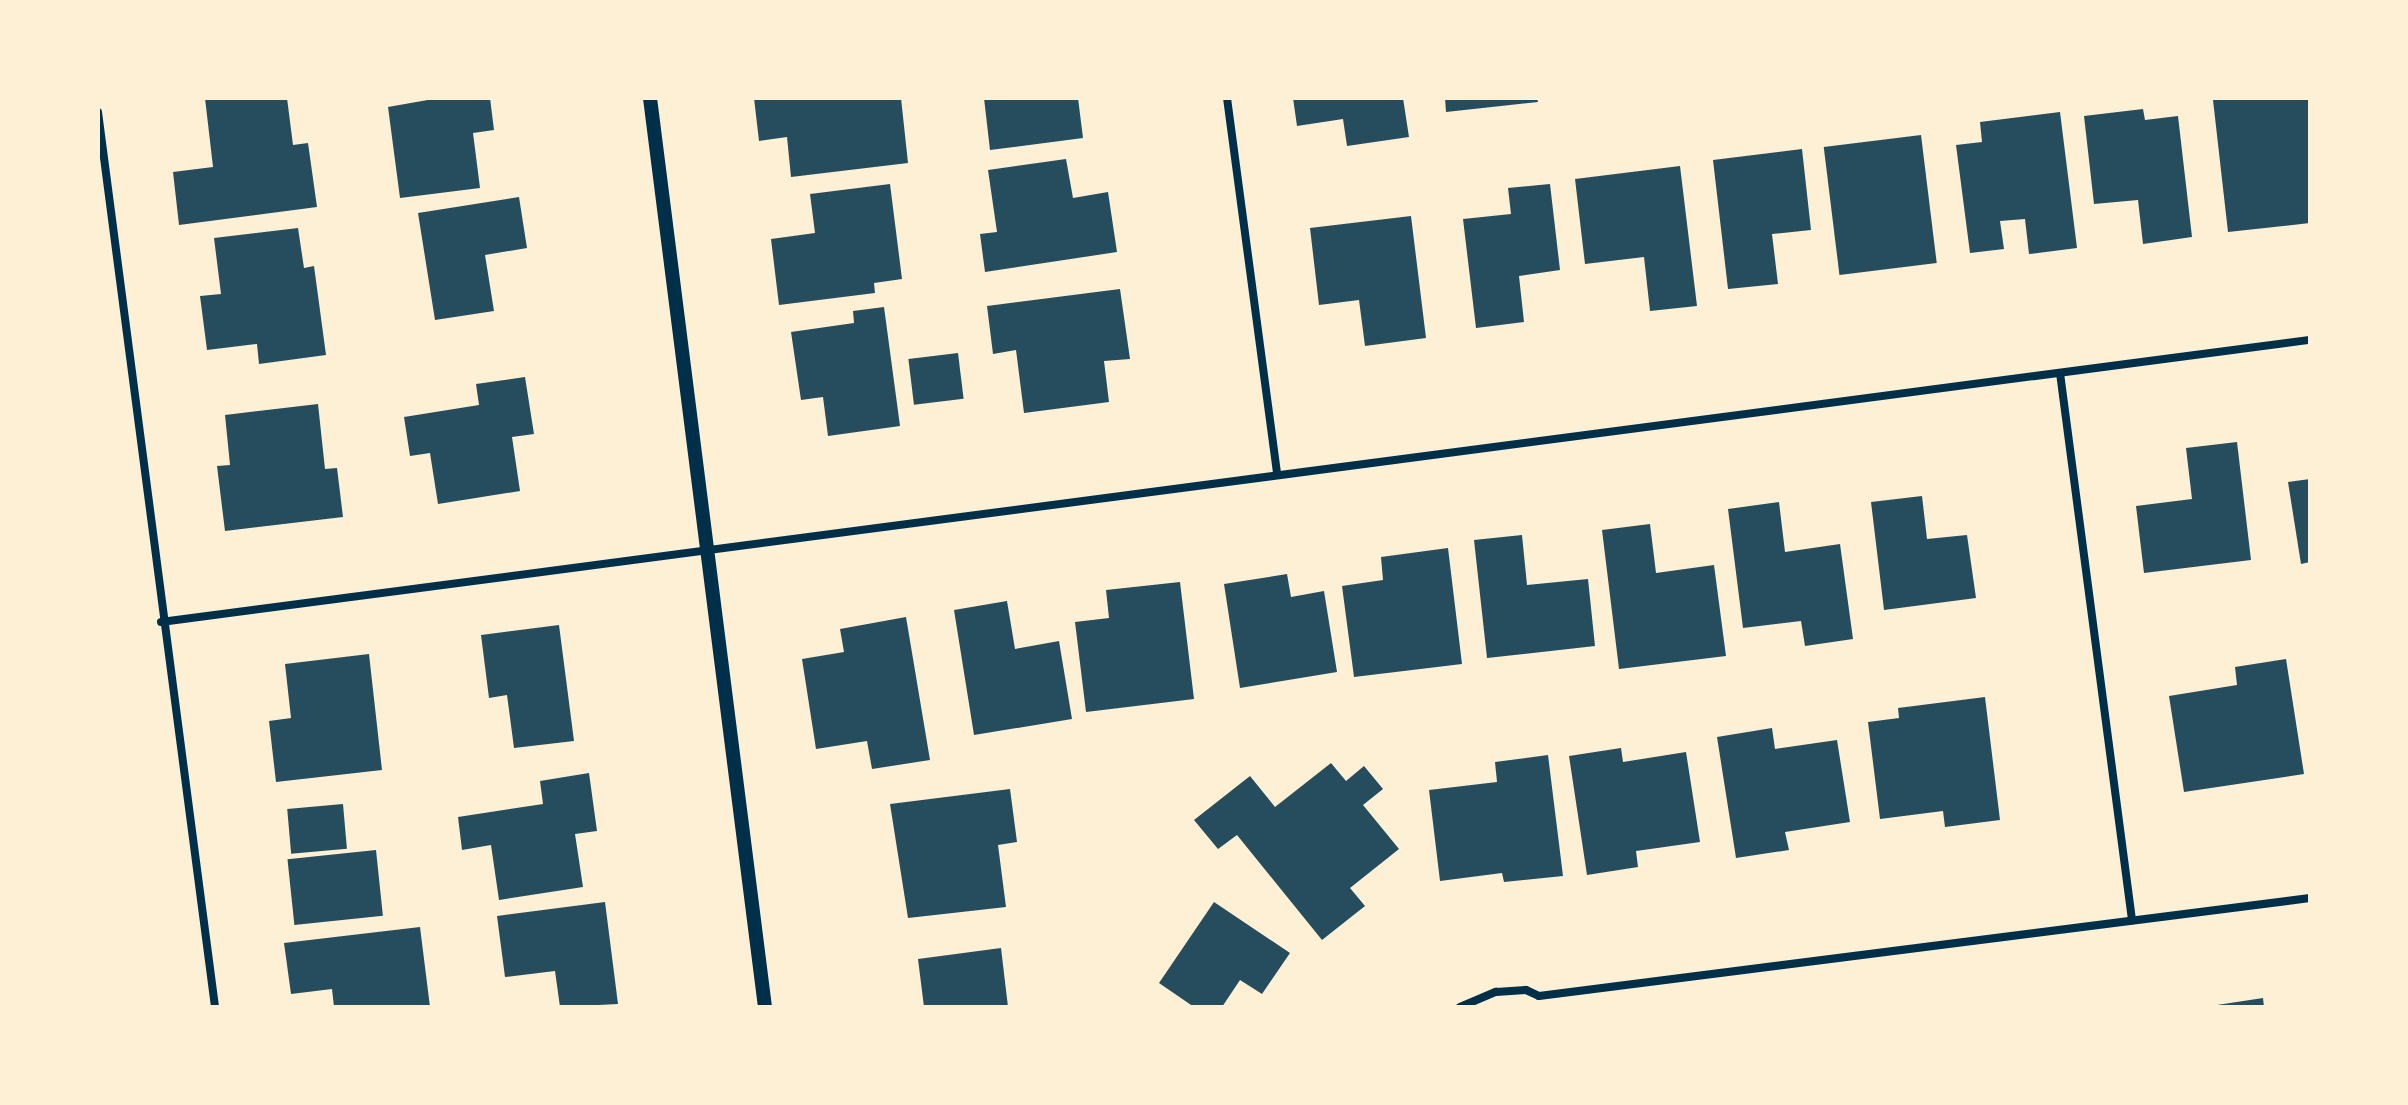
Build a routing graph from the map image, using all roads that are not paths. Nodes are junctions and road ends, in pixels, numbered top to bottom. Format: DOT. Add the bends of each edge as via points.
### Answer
graph roads {
  1 [pos="650,98"];
  2 [pos="1227,98"];
  3 [pos="98,112"];
  4 [pos="2310,340"];
  5 [pos="2060,373"];
  6 [pos="1277,474"];
  7 [pos="709,549"];
  8 [pos="161,622"];
  9 [pos="2310,898"];
  10 [pos="2132,920"];
  11 [pos="215,1007"];
  12 [pos="765,1007"];
  13 [pos="1460,1007"];
  1 -- 7 [label="street"];
  2 -- 6 [label="street"];
  3 -- 8 [label="street"];
  4 -- 5 [label="street"];
  5 -- 6 [label="street"];
  5 -- 10 [label="street"];
  6 -- 7 [label="street"];
  7 -- 8 [label="street"];
  7 -- 12 [label="street"];
  8 -- 11 [label="street"];
  9 -- 10 [label="street"];
  10 -- 13 [label="street" via="1539,996 1526,990 1496,992"];
}
